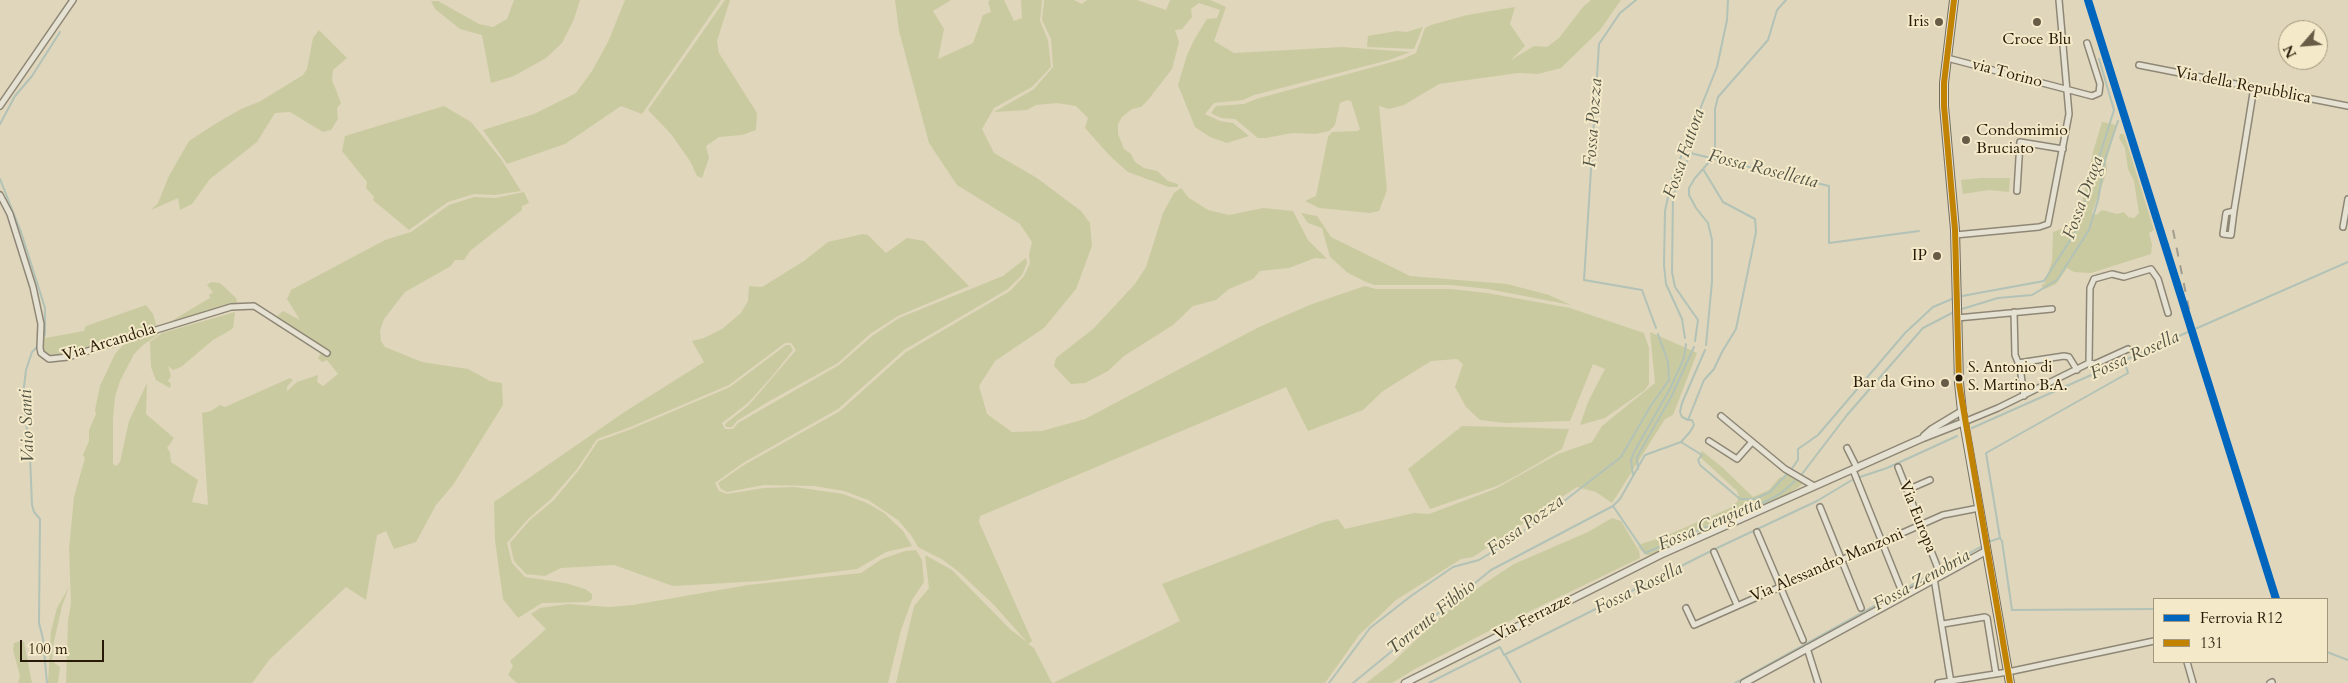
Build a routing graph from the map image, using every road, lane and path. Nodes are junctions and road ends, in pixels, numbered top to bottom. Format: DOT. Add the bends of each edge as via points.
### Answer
graph roads {
  1 [pos="73,0"];
  2 [pos="1954,0"];
  3 [pos="2059,0"];
  4 [pos="2087,43"];
  5 [pos="1947,58"];
  6 [pos="2139,65"];
  7 [pos="2254,88"];
  8 [pos="2068,90"];
  9 [pos="0,106"];
  10 [pos="2348,106"];
  11 [pos="2063,149"];
  12 [pos="2017,191"];
  13 [pos="0,195"];
  14 [pos="2348,199"];
  15 [pos="2234,211"];
  16 [pos="2343,228"];
  17 [pos="1955,235"];
  18 [pos="2052,309"];
  19 [pos="2014,312"];
  20 [pos="2168,313"];
  21 [pos="1957,318"];
  22 [pos="2128,349"];
  23 [pos="327,353"];
  24 [pos="2089,362"];
  25 [pos="2018,363"];
  26 [pos="2077,370"];
  27 [pos="2024,396"];
  28 [pos="1962,411"];
  29 [pos="1721,416"];
  30 [pos="1964,422"];
  31 [pos="1922,438"];
  32 [pos="1709,441"];
  33 [pos="1752,442"];
  34 [pos="1847,448"];
  35 [pos="1898,467"];
  36 [pos="1855,469"];
  37 [pos="1930,480"];
  38 [pos="1814,486"];
  39 [pos="1906,490"];
  40 [pos="1820,507"];
  41 [pos="1980,508"];
  42 [pos="1920,525"];
  43 [pos="1757,532"];
  44 [pos="1882,542"];
  45 [pos="1986,551"];
  46 [pos="1714,552"];
  47 [pos="1842,560"];
  48 [pos="1937,566"];
  49 [pos="1934,578"];
  50 [pos="1781,586"];
  51 [pos="1900,587"];
  52 [pos="1737,605"];
  53 [pos="1686,608"];
  54 [pos="1861,608"];
  55 [pos="1943,624"];
  56 [pos="1804,640"];
  57 [pos="2153,641"];
  58 [pos="1806,648"];
  59 [pos="2187,663"];
  60 [pos="2008,672"];
  61 [pos="1996,674"];
  62 [pos="1951,682"];
  63 [pos="1406,683"];
  64 [pos="1744,683"];
  65 [pos="1818,683"];
  66 [pos="1938,683"];
  67 [pos="2010,683"];
  68 [pos="2193,683"];
  1 -- 9 [label="street"];
  2 -- 5 [label="main road"];
  3 -- 8 [label="street"];
  4 -- 8 [label="street, via Torino" via="2100,84 2099,93 2092,96"];
  5 -- 8 [label="street, via Torino"];
  5 -- 17 [label="main road" via="1945,129"];
  6 -- 7 [label="street, Via della Repubblica"];
  7 -- 10 [label="street, Via della Repubblica"];
  7 -- 15 [label="street"];
  8 -- 11 [label="street" via="2069,114"];
  11 -- 12 [label="street" via="2020,142"];
  11 -- 17 [label="street" via="2046,226"];
  13 -- 23 [label="street, Via Arcandola" via="10,214 33,287 41,324 41,353 49,359 68,357 231,307 254,306"];
  14 -- 16 [label="street"];
  17 -- 21 [label="main road"];
  18 -- 19 [label="street"];
  19 -- 21 [label="street" via="2000,316"];
  19 -- 25 [label="street"];
  20 -- 24 [label="street" via="2158,279 2150,269 2124,277 2112,274 2094,280 2090,288"];
  21 -- 28 [label="main road"];
  22 -- 24 [label="street" via="2095,364"];
  24 -- 26 [label="street"];
  25 -- 26 [label="street" via="2064,356 2069,357"];
  25 -- 27 [label="street"];
  26 -- 27 [label="street"];
  27 -- 30 [label="street"];
  28 -- 30 [label="main road"];
  28 -- 31 [label="street"];
  29 -- 33 [label="street"];
  30 -- 31 [label="street"];
  30 -- 41 [label="main road"];
  31 -- 36 [label="street, Via Ferrazze"];
  32 -- 33 [label="street" via="1737,459"];
  33 -- 38 [label="street" via="1785,469"];
  34 -- 36 [label="street"];
  35 -- 39 [label="street, Via Europa"];
  36 -- 38 [label="street, Via Ferrazze"];
  36 -- 44 [label="street"];
  37 -- 39 [label="street"];
  38 -- 63 [label="street, Via Ferrazze" via="1660,555"];
  39 -- 42 [label="street, Via Europa"];
  40 -- 47 [label="street"];
  41 -- 42 [label="street, Via Alessandro Manzoni"];
  41 -- 45 [label="main road"];
  42 -- 44 [label="street, Via Alessandro Manzoni"];
  42 -- 48 [label="street, Via Europa"];
  43 -- 50 [label="street"];
  44 -- 47 [label="street, Via Alessandro Manzoni"];
  44 -- 51 [label="street"];
  45 -- 49 [label="street"];
  45 -- 60 [label="main road"];
  46 -- 52 [label="street"];
  47 -- 50 [label="street, Via Alessandro Manzoni"];
  47 -- 54 [label="street"];
  49 -- 55 [label="street"];
  49 -- 58 [label="street"];
  50 -- 52 [label="street, Via Alessandro Manzoni"];
  50 -- 56 [label="street"];
  52 -- 53 [label="street, Via Alessandro Manzoni" via="1694,625"];
  55 -- 61 [label="street" via="1988,618"];
  55 -- 62 [label="street"];
  57 -- 60 [label="street"];
  58 -- 64 [label="street"];
  58 -- 65 [label="street"];
  59 -- 68 [label="street"];
  60 -- 61 [label="street"];
  60 -- 67 [label="main road"];
  61 -- 62 [label="street"];
  62 -- 66 [label="street"];
}
